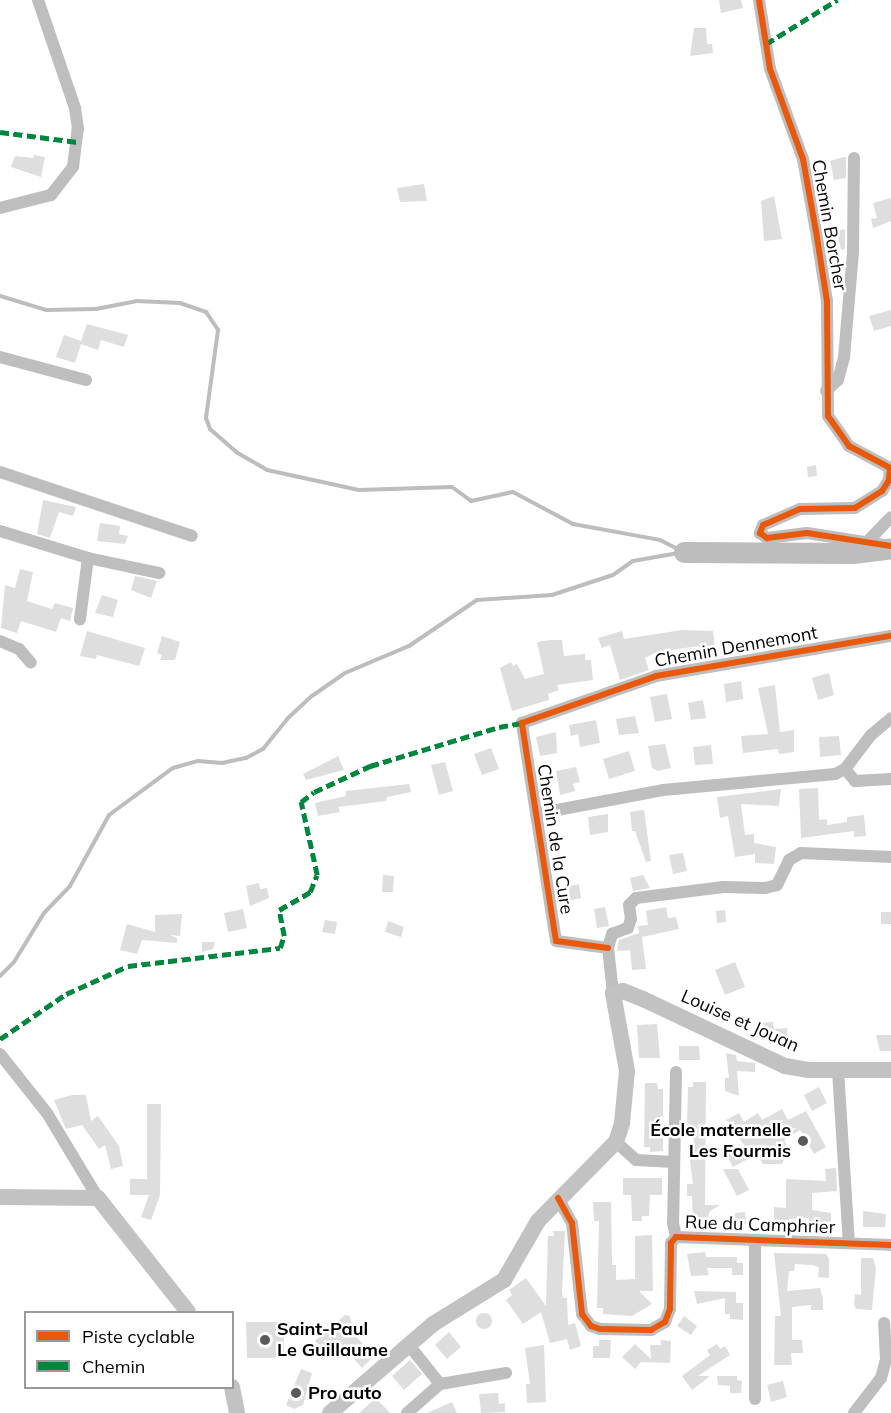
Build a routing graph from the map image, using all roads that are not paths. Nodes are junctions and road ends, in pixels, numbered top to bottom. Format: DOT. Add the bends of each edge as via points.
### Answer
graph roads {
  1 [pos="38,0"];
  2 [pos="759,0"];
  3 [pos="854,158"];
  4 [pos="0,208"];
  5 [pos="0,357"];
  6 [pos="86,380"];
  7 [pos="826,391"];
  8 [pos="0,472"];
  9 [pos="891,517"];
  10 [pos="0,531"];
  11 [pos="192,536"];
  12 [pos="868,541"];
  13 [pos="887,545"];
  14 [pos="88,558"];
  15 [pos="159,573"];
  16 [pos="80,619"];
  17 [pos="891,636"];
  18 [pos="0,641"];
  19 [pos="31,663"];
  20 [pos="891,718"];
  21 [pos="522,723"];
  22 [pos="845,770"];
  23 [pos="891,779"];
  24 [pos="536,814"];
  25 [pos="891,857"];
  26 [pos="608,948"];
  27 [pos="613,993"];
  28 [pos="0,1054"];
  29 [pos="838,1070"];
  30 [pos="891,1070"];
  31 [pos="676,1072"];
  32 [pos="616,1142"];
  33 [pos="674,1162"];
  34 [pos="0,1197"];
  35 [pos="98,1198"];
  36 [pos="558,1198"];
  37 [pos="676,1237"];
  38 [pos="755,1240"];
  39 [pos="849,1243"];
  40 [pos="891,1245"];
  41 [pos="187,1311"];
  42 [pos="884,1323"];
  43 [pos="408,1344"];
  44 [pos="506,1373"];
  45 [pos="440,1384"];
  46 [pos="232,1389"];
  47 [pos="754,1399"];
  48 [pos="237,1413"];
  49 [pos="330,1413"];
  50 [pos="407,1413"];
  51 [pos="854,1413"];
  1 -- 4 [label="street" via="75,108 78,129 73,167 51,195"];
  2 -- 7 [label="street, Chemin Borcher" via="770,69 805,169 827,301"];
  3 -- 7 [label="street" via="853,251 844,357 838,380"];
  5 -- 6 [label="street"];
  7 -- 12 [label="street, Chemin Borcher" via="828,416 840,436 849,446 890,468 889,480 877,495 855,508 800,508 763,525 760,533 767,538 807,533"];
  8 -- 11 [label="street"];
  9 -- 12 [label="street"];
  10 -- 14 [label="street"];
  12 -- 13 [label="street, Chemin Borcher"];
  14 -- 15 [label="street"];
  14 -- 16 [label="street"];
  17 -- 21 [label="street, Chemin Dennemont" via="656,676"];
  18 -- 19 [label="street" via="19,649"];
  20 -- 22 [label="street" via="871,735"];
  21 -- 24 [label="street, Chemin de la Cure"];
  22 -- 23 [label="street" via="855,781"];
  22 -- 24 [label="street" via="663,790"];
  24 -- 26 [label="street, Chemin de la Cure" via="556,941"];
  25 -- 26 [label="street" via="801,853 789,861 777,885 636,898 629,905 628,928 612,934"];
  26 -- 27 [label="street"];
  27 -- 29 [label="main road, Louise et Jouan" via="623,991 785,1066"];
  27 -- 32 [label="main road" via="627,1071 622,1123"];
  28 -- 35 [label="street" via="47,1113"];
  29 -- 30 [label="main road, Louise et Jouan"];
  29 -- 39 [label="street"];
  31 -- 33 [label="street"];
  32 -- 33 [label="street" via="636,1160"];
  32 -- 36 [label="main road"];
  33 -- 37 [label="street"];
  34 -- 35 [label="main road"];
  35 -- 41 [label="main road"];
  36 -- 37 [label="street, Rue du Camphrier" via="570,1214 580,1308 591,1326 651,1330 665,1322 669,1309 671,1243"];
  36 -- 43 [label="main road" via="534,1228 504,1280 449,1313"];
  37 -- 38 [label="street, Rue du Camphrier"];
  38 -- 39 [label="street, Rue du Camphrier"];
  38 -- 47 [label="street"];
  39 -- 40 [label="street, Rue du Camphrier"];
  42 -- 51 [label="street" via="886,1359 881,1378"];
  43 -- 45 [label="street"];
  43 -- 49 [label="main road"];
  44 -- 45 [label="street"];
  45 -- 50 [label="street"];
  46 -- 48 [label="main road"];
}
